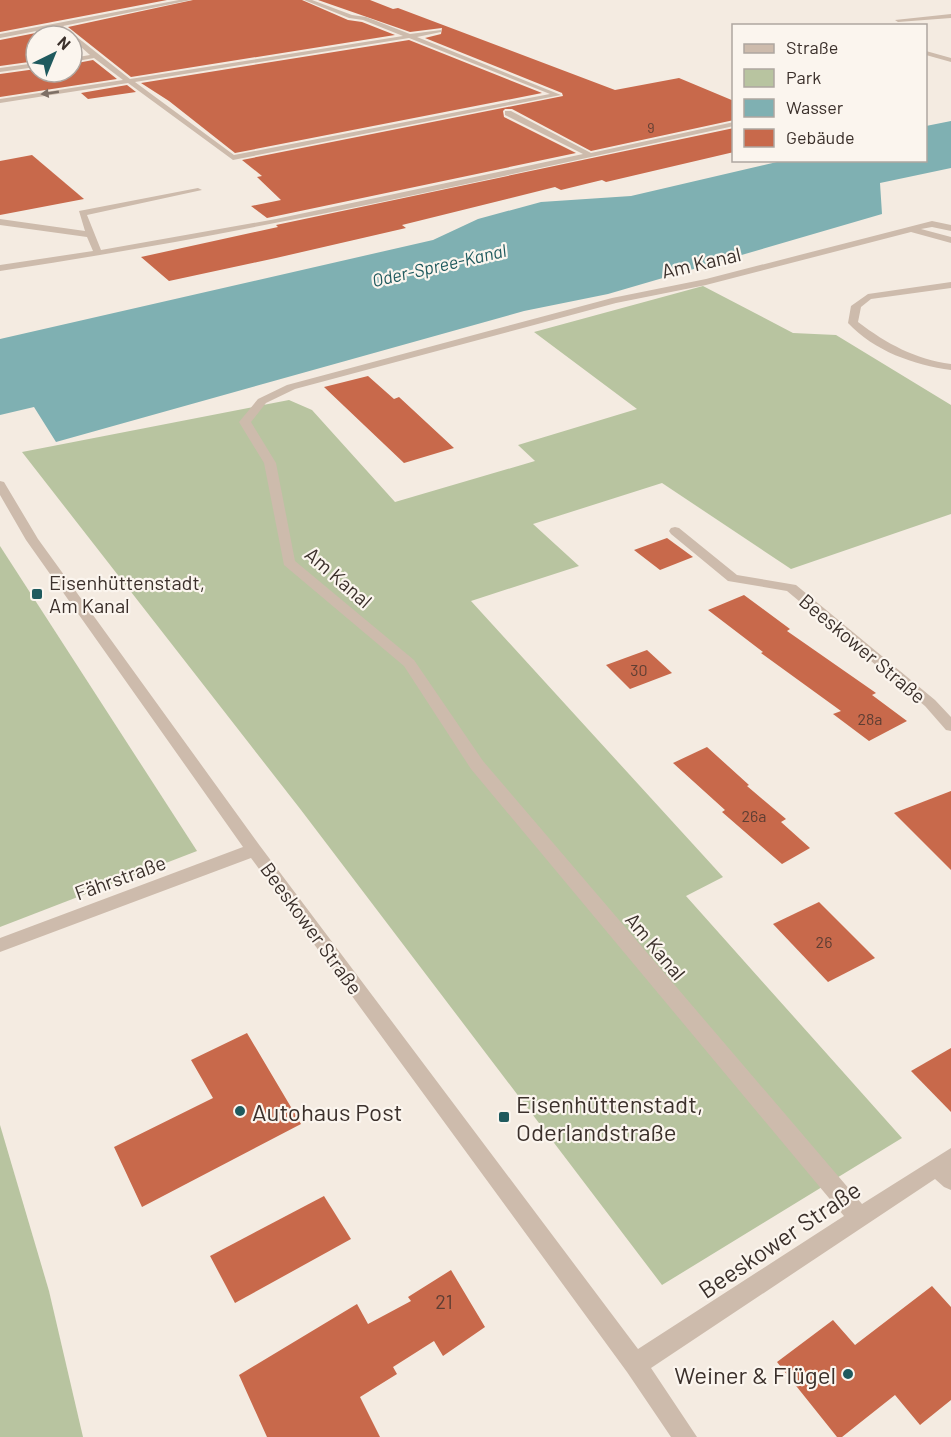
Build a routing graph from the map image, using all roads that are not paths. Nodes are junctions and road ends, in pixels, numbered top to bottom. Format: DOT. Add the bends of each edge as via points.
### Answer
graph roads {
  1 [pos="188,0"];
  2 [pos="306,0"];
  3 [pos="951,16"];
  4 [pos="63,24"];
  5 [pos="903,24"];
  6 [pos="24,31"];
  7 [pos="439,31"];
  8 [pos="0,36"];
  9 [pos="410,36"];
  10 [pos="84,47"];
  11 [pos="927,53"];
  12 [pos="95,56"];
  13 [pos="84,58"];
  14 [pos="951,60"];
  15 [pos="24,67"];
  16 [pos="0,70"];
  17 [pos="129,81"];
  18 [pos="0,101"];
  19 [pos="508,113"];
  20 [pos="732,124"];
  21 [pos="590,155"];
  22 [pos="198,190"];
  23 [pos="0,222"];
  24 [pos="951,228"];
  25 [pos="913,230"];
  26 [pos="91,235"];
  27 [pos="951,240"];
  28 [pos="98,254"];
  29 [pos="0,268"];
  30 [pos="951,285"];
  31 [pos="951,367"];
  32 [pos="0,485"];
  33 [pos="675,531"];
  34 [pos="951,726"];
  35 [pos="254,850"];
  36 [pos="0,945"];
  37 [pos="946,1168"];
  38 [pos="860,1218"];
  39 [pos="635,1364"];
  40 [pos="685,1437"];
  1 -- 4 [label="street"];
  2 -- 9 [label="street"];
  3 -- 5 [label="street" via="898,20"];
  6 -- 8 [label="street"];
  7 -- 9 [label="street"];
  9 -- 17 [label="street"];
  9 -- 17 [label="street" via="558,95 233,158"];
  10 -- 12 [label="street"];
  11 -- 14 [label="street"];
  12 -- 13 [label="street"];
  12 -- 17 [label="street"];
  15 -- 16 [label="street"];
  17 -- 18 [label="street, one-way"];
  19 -- 21 [label="street"];
  20 -- 21 [label="street"];
  21 -- 28 [label="street"];
  22 -- 26 [label="street" via="82,213"];
  23 -- 26 [label="street"];
  24 -- 25 [label="street, Am Kanal" via="932,224"];
  25 -- 27 [label="street, Am Kanal"];
  25 -- 38 [label="street, Am Kanal" via="706,282 615,300 291,387 262,401 245,422 270,464 289,562 409,663 477,765"];
  26 -- 28 [label="street"];
  28 -- 29 [label="street"];
  30 -- 31 [label="street" via="868,297 856,306 853,323 877,342 906,357"];
  32 -- 35 [label="street, Beeskower Straße" via="32,540"];
  33 -- 34 [label="street, Beeskower Straße" via="733,578 790,588 930,704"];
  35 -- 36 [label="street, Fährstraße"];
  35 -- 39 [label="street, Beeskower Straße"];
  37 -- 38 [label="street, Beeskower Straße"];
  38 -- 39 [label="street, Beeskower Straße"];
  39 -- 40 [label="street, Beeskower Straße"];
}
